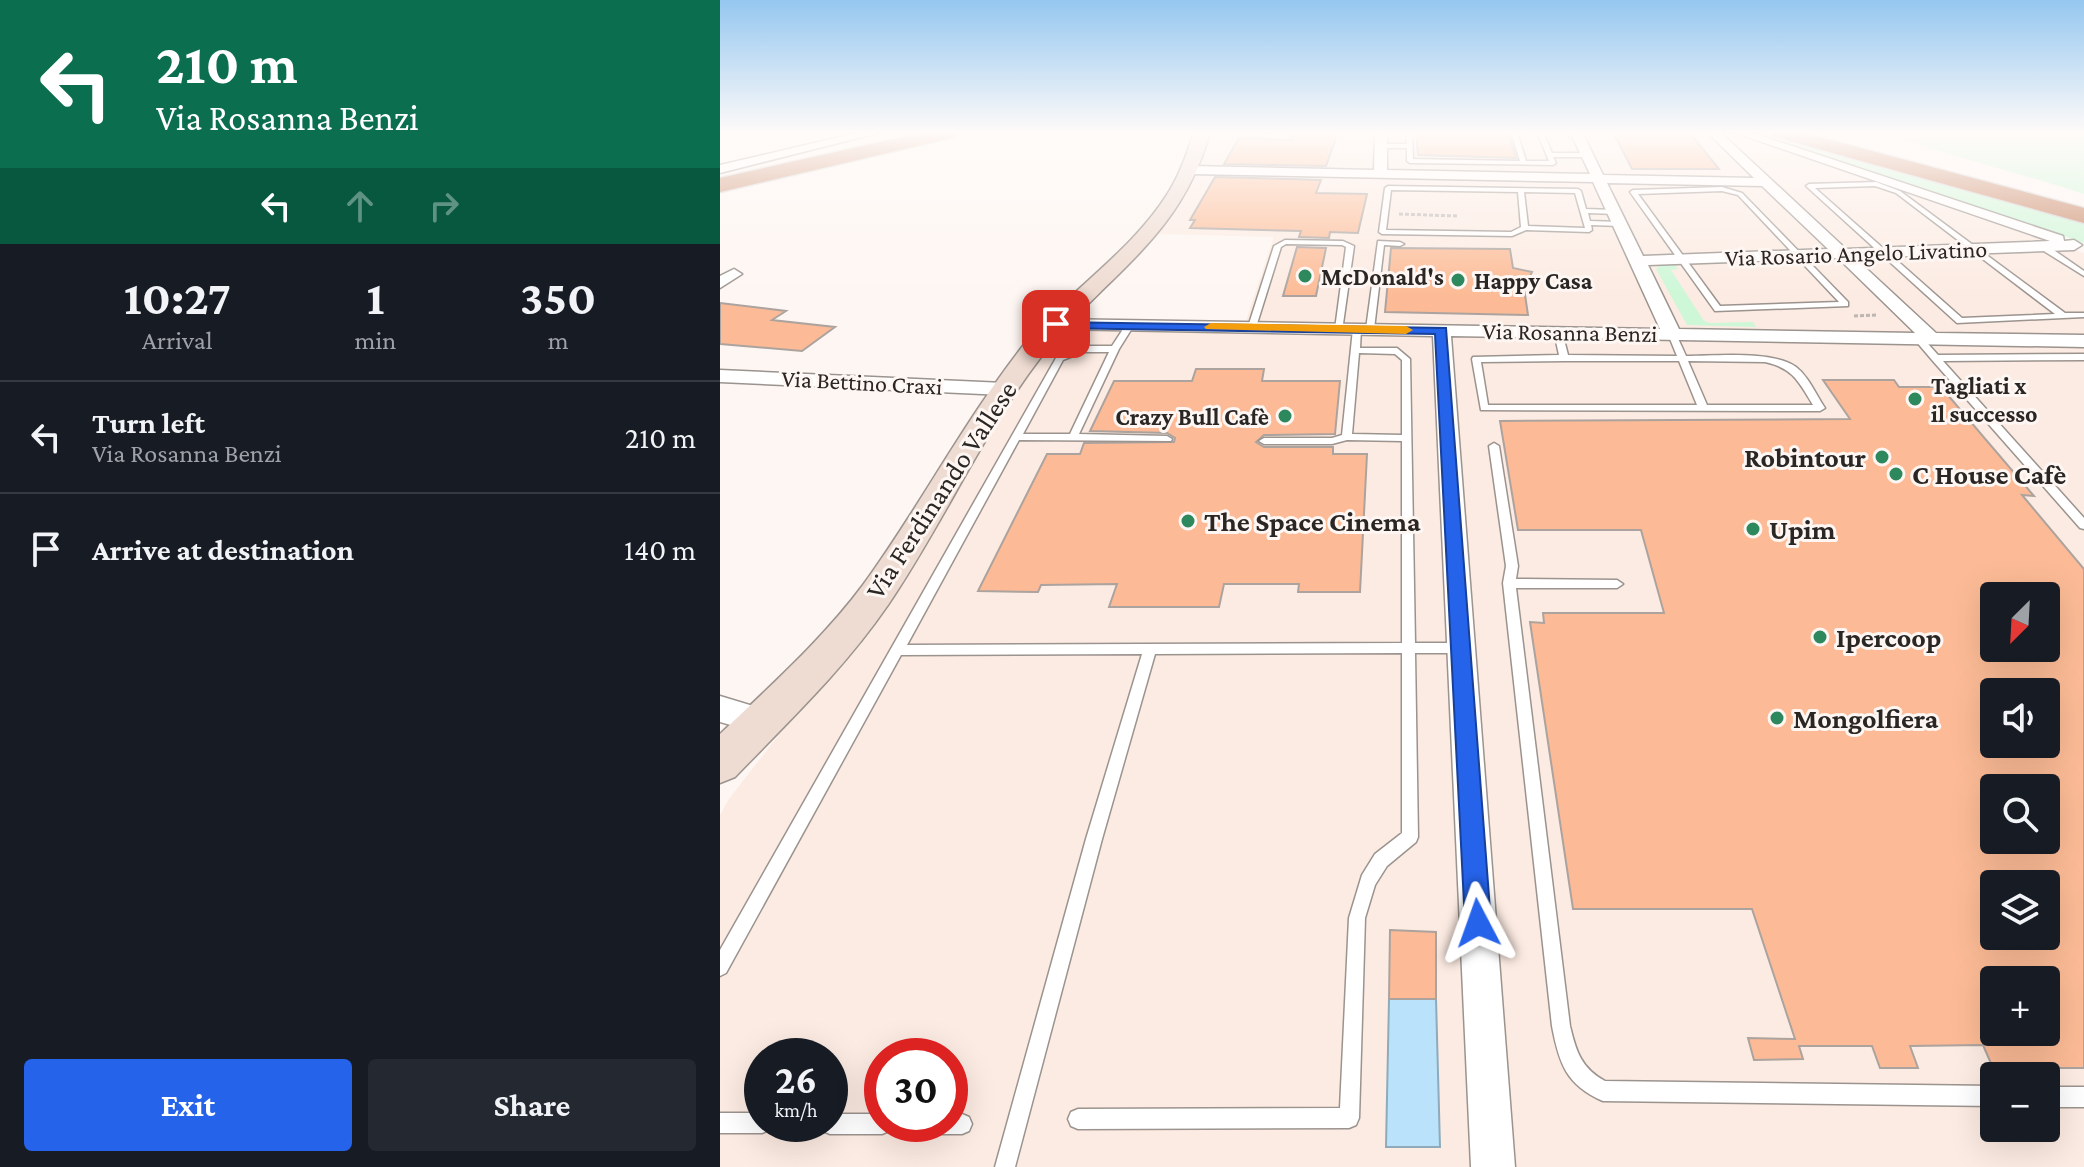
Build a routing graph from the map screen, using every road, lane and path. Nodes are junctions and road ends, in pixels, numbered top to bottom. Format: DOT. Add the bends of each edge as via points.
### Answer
graph roads {
  1 [pos="1181,186"];
  2 [pos="1602,186"];
  3 [pos="1773,186"];
  4 [pos="1810,186"];
  5 [pos="1883,186"];
  6 [pos="1900,186"];
  7 [pos="1982,186"];
  8 [pos="1995,186"];
  9 [pos="2029,186"];
  10 [pos="2031,186"];
  11 [pos="1521,190"];
  12 [pos="2052,193"];
  13 [pos="2084,204"];
  14 [pos="1583,211"];
  15 [pos="1384,214"];
  16 [pos="2084,214"];
  17 [pos="1466,216"];
  18 [pos="1618,218"];
  19 [pos="1587,223"];
  20 [pos="1525,228"];
  21 [pos="1400,244"];
  22 [pos="2042,246"];
  23 [pos="2079,247"];
  24 [pos="1974,249"];
  25 [pos="1883,252"];
  26 [pos="1842,254"];
  27 [pos="1798,255"];
  28 [pos="1681,259"];
  29 [pos="1639,261"];
  30 [pos="2084,274"];
  31 [pos="2084,315"];
  32 [pos="2063,316"];
  33 [pos="1056,324"];
  34 [pos="1130,325"];
  35 [pos="1252,327"];
  36 [pos="1355,329"];
  37 [pos="1442,331"];
  38 [pos="1558,332"];
  39 [pos="1672,334"];
  40 [pos="1924,338"];
  41 [pos="2084,341"];
  42 [pos="1115,349"];
  43 [pos="1355,350"];
  44 [pos="2084,357"];
  45 [pos="1564,358"];
  46 [pos="1680,358"];
  47 [pos="1935,358"];
  48 [pos="720,376"];
  49 [pos="1004,389"];
  50 [pos="1703,408"];
  51 [pos="1015,437"];
  52 [pos="1073,437"];
  53 [pos="1347,437"];
  54 [pos="1405,438"];
  55 [pos="1167,439"];
  56 [pos="1264,441"];
  57 [pos="1494,446"];
  58 [pos="2084,525"];
  59 [pos="1509,583"];
  60 [pos="1617,584"];
  61 [pos="1409,647"];
  62 [pos="1461,648"];
  63 [pos="1150,649"];
  64 [pos="897,650"];
  65 [pos="720,709"];
  66 [pos="762,721"];
  67 [pos="720,763"];
  68 [pos="720,967"];
  69 [pos="1980,1096"];
  70 [pos="2060,1097"];
  71 [pos="2084,1097"];
  72 [pos="1078,1119"];
  73 [pos="720,1123"];
  74 [pos="744,1123"];
  75 [pos="1005,1167"];
  76 [pos="1493,1167"];
  1 -- 33 [label="street, Via Ferdinando Vallese" via="1143,237"];
  2 -- 18 [label="street"];
  3 -- 26 [label="street"];
  4 -- 25 [label="lane"];
  5 -- 24 [label="lane" via="1898,192"];
  6 -- 23 [label="street"];
  7 -- 16 [label="highway"];
  8 -- 16 [label="highway"];
  9 -- 12 [label="highway"];
  10 -- 12 [label="highway"];
  11 -- 14 [label="lane" via="1578,191"];
  11 -- 15 [label="lane" via="1388,188"];
  11 -- 20 [label="lane"];
  12 -- 13 [label="highway"];
  14 -- 18 [label="lane"];
  14 -- 19 [label="lane"];
  15 -- 17 [label="path"];
  15 -- 20 [label="lane" via="1382,232 1512,234"];
  18 -- 19 [label="lane"];
  18 -- 29 [label="street"];
  19 -- 20 [label="lane" via="1589,230"];
  21 -- 36 [label="lane" via="1381,243"];
  22 -- 23 [label="street, Via Rosario Angelo Livatino"];
  22 -- 24 [label="street, Via Rosario Angelo Livatino"];
  22 -- 30 [label="lane"];
  24 -- 25 [label="street, Via Rosario Angelo Livatino"];
  24 -- 32 [label="lane"];
  25 -- 26 [label="street, Via Rosario Angelo Livatino"];
  25 -- 32 [label="lane" via="1960,321"];
  26 -- 27 [label="street, Via Rosario Angelo Livatino"];
  26 -- 40 [label="street"];
  27 -- 28 [label="street, Via Rosario Angelo Livatino"];
  27 -- 28 [label="lane" via="1845,304 1718,309"];
  27 -- 28 [label="lane" via="1740,194 1635,191"];
  28 -- 29 [label="street, Via Rosario Angelo Livatino"];
  29 -- 39 [label="street"];
  31 -- 32 [label="lane"];
  33 -- 34 [label="street, Via Rosanna Benzi"];
  33 -- 49 [label="street, Via Ferdinando Vallese"];
  34 -- 35 [label="street, Via Rosanna Benzi"];
  34 -- 42 [label="lane"];
  35 -- 36 [label="street, Via Rosanna Benzi"];
  35 -- 36 [label="lane" via="1278,246 1328,242 1350,246"];
  36 -- 37 [label="street, Via Rosanna Benzi"];
  36 -- 43 [label="lane"];
  37 -- 38 [label="street, Via Rosanna Benzi"];
  37 -- 62 [label="street"];
  38 -- 39 [label="street, Via Rosanna Benzi"];
  38 -- 45 [label="lane"];
  39 -- 40 [label="street, Via Rosanna Benzi"];
  39 -- 46 [label="lane"];
  40 -- 41 [label="street, Via Rosanna Benzi"];
  40 -- 47 [label="lane"];
  42 -- 51 [label="lane" via="1082,349 1060,358"];
  42 -- 52 [label="lane"];
  43 -- 53 [label="lane"];
  43 -- 54 [label="lane" via="1397,351 1406,359"];
  44 -- 47 [label="lane"];
  45 -- 46 [label="lane"];
  45 -- 50 [label="lane" via="1476,359 1484,408"];
  46 -- 50 [label="lane"];
  46 -- 50 [label="lane" via="1783,362 1793,367 1820,408"];
  47 -- 58 [label="lane"];
  48 -- 49 [label="street, Via Bettino Craxi"];
  49 -- 66 [label="street, Via Ferdinando Vallese" via="875,595"];
  51 -- 52 [label="lane"];
  51 -- 64 [label="lane"];
  52 -- 55 [label="lane"];
  53 -- 54 [label="lane"];
  53 -- 56 [label="lane"];
  54 -- 61 [label="lane"];
  57 -- 59 [label="lane" via="1512,566"];
  59 -- 60 [label="lane"];
  59 -- 69 [label="lane" via="1561,1026 1568,1061 1583,1082 1603,1091"];
  61 -- 62 [label="lane"];
  61 -- 63 [label="lane"];
  61 -- 72 [label="lane" via="1410,837 1381,860 1357,918 1349,1118"];
  62 -- 76 [label="street"];
  63 -- 64 [label="lane"];
  63 -- 75 [label="lane"];
  64 -- 68 [label="lane"];
  65 -- 66 [label="street"];
  66 -- 67 [label="street, Via Ferdinando Vallese"];
  70 -- 71 [label="lane"];
  73 -- 74 [label="lane"];
}
